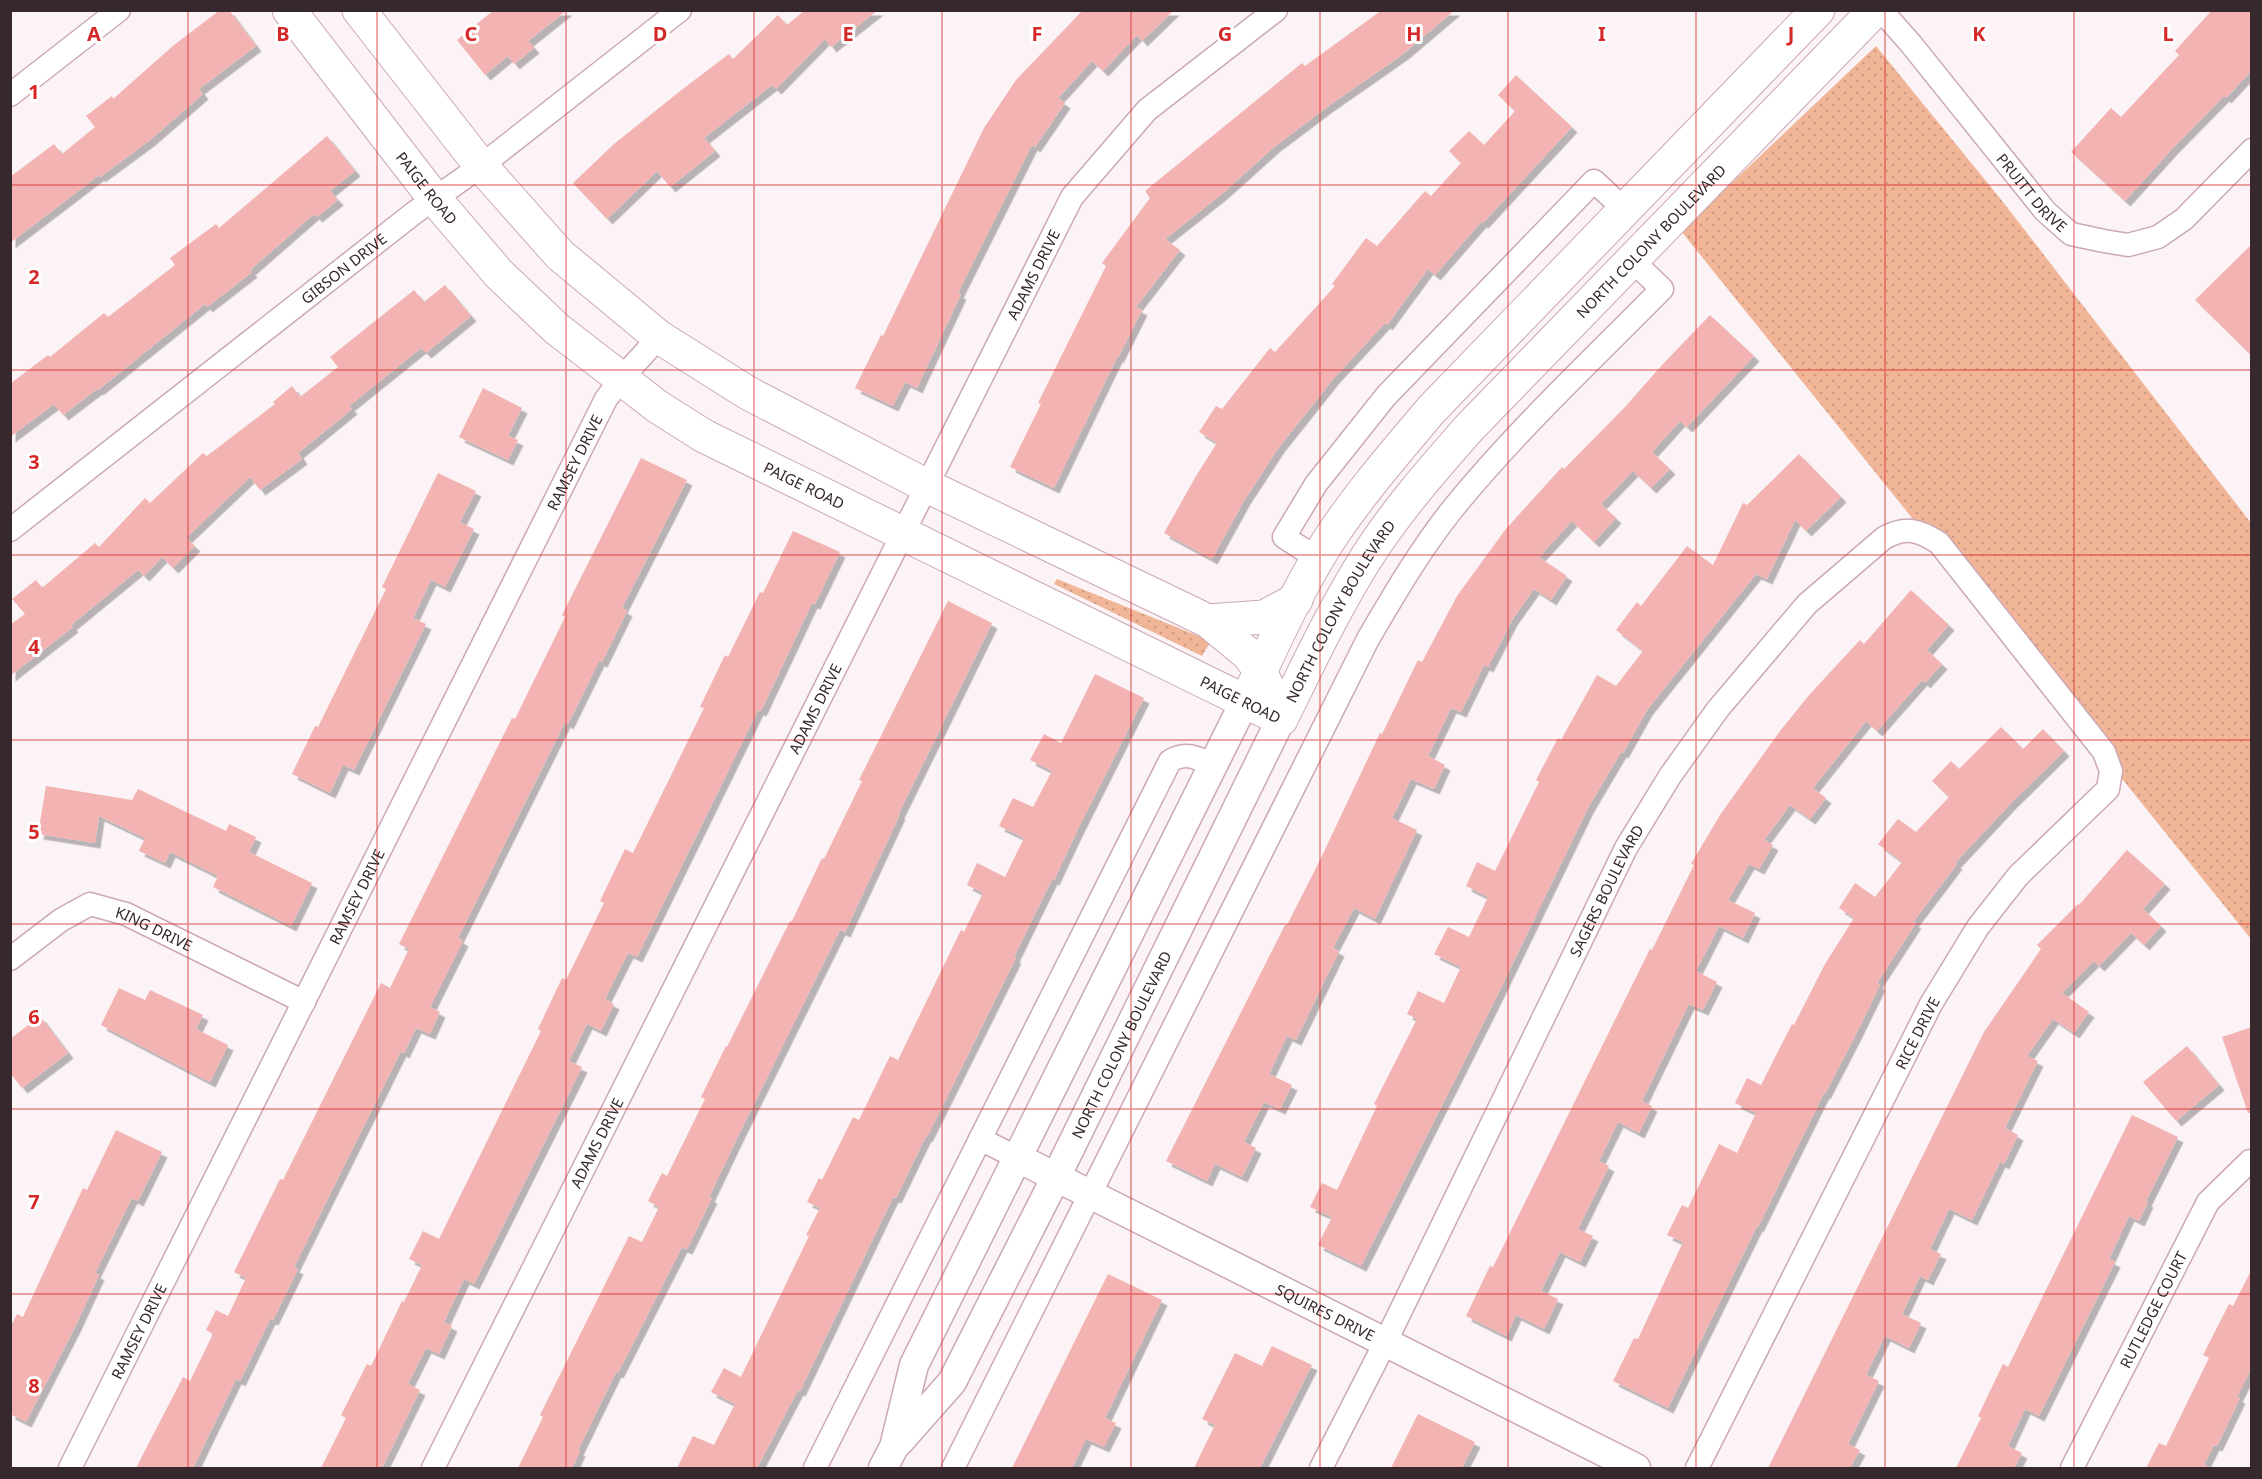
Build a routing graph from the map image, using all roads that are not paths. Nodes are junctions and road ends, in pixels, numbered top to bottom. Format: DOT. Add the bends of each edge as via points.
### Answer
graph roads {
  1 [pos="119,10"];
  2 [pos="289,10"];
  3 [pos="359,10"];
  4 [pos="680,10"];
  5 [pos="1276,10"];
  6 [pos="1818,10"];
  7 [pos="1875,10"];
  8 [pos="1881,10"];
  9 [pos="10,95"];
  10 [pos="2252,150"];
  11 [pos="480,166"];
  12 [pos="434,198"];
  13 [pos="1624,209"];
  14 [pos="1632,260"];
  15 [pos="659,337"];
  16 [pos="622,378"];
  17 [pos="925,485"];
  18 [pos="10,530"];
  19 [pos="903,532"];
  20 [pos="1318,559"];
  21 [pos="1296,600"];
  22 [pos="1208,621"];
  23 [pos="2019,644"];
  24 [pos="1260,670"];
  25 [pos="1245,701"];
  26 [pos="1281,719"];
  27 [pos="1214,765"];
  28 [pos="10,959"];
  29 [pos="304,1002"];
  30 [pos="980,1139"];
  31 [pos="1016,1157"];
  32 [pos="2250,1161"];
  33 [pos="1056,1177"];
  34 [pos="1091,1196"];
  35 [pos="1385,1343"];
  36 [pos="889,1458"];
  37 [pos="70,1468"];
  38 [pos="433,1468"];
  39 [pos="815,1468"];
  40 [pos="953,1468"];
  41 [pos="1321,1468"];
  42 [pos="1635,1468"];
  43 [pos="1697,1468"];
  44 [pos="2073,1468"];
  1 -- 9 [label="street"];
  2 -- 12 [label="main road, PAIGE ROAD"];
  3 -- 11 [label="main road, PAIGE ROAD"];
  4 -- 11 [label="street, GIBSON DRIVE"];
  5 -- 17 [label="street, ADAMS DRIVE" via="1147,110 1071,197"];
  6 -- 13 [label="main road, NORTH COLONY BOULEVARD"];
  7 -- 14 [label="main road, NORTH COLONY BOULEVARD"];
  8 -- 10 [label="street, PRUITT DRIVE" via="2045,211 2071,234 2128,244 2158,237 2184,219"];
  11 -- 12 [label="street, GIBSON DRIVE"];
  11 -- 15 [label="main road, PAIGE ROAD" via="560,255"];
  12 -- 16 [label="main road, PAIGE ROAD" via="499,274 557,329"];
  12 -- 18 [label="street, GIBSON DRIVE"];
  13 -- 20 [label="main road, NORTH COLONY BOULEVARD" via="1431,410 1376,475"];
  13 -- 20 [label="street" via="1594,181 1386,396 1316,484 1284,537"];
  14 -- 26 [label="main road, NORTH COLONY BOULEVARD" via="1470,427 1400,510 1339,603"];
  14 -- 34 [label="street" via="1662,289 1502,452 1414,561 1368,639"];
  15 -- 16 [label="street, RAMSEY DRIVE"];
  15 -- 17 [label="main road, PAIGE ROAD" via="748,393"];
  16 -- 19 [label="main road, PAIGE ROAD" via="704,436"];
  16 -- 29 [label="street, RAMSEY DRIVE" via="600,410"];
  17 -- 19 [label="street, ADAMS DRIVE"];
  17 -- 22 [label="main road, PAIGE ROAD"];
  19 -- 25 [label="main road, PAIGE ROAD"];
  19 -- 38 [label="street, ADAMS DRIVE"];
  20 -- 21 [label="main road, NORTH COLONY BOULEVARD"];
  21 -- 22 [label="main road" via="1264,617"];
  21 -- 24 [label="main road, NORTH COLONY BOULEVARD"];
  22 -- 24 [label="main road, PAIGE ROAD" via="1248,654"];
  23 -- 35 [label="street, SAGERS BOULEVARD" via="1939,543 1924,533 1899,530 1884,538 1807,604 1718,709 1670,776 1626,848"];
  23 -- 43 [label="street, RICE DRIVE" via="2104,752 2111,771 2108,789 2018,876 1978,927 1930,1004"];
  24 -- 25 [label="main road, NORTH COLONY BOULEVARD"];
  24 -- 26 [label="main road, PAIGE ROAD"];
  25 -- 26 [label="main road, PAIGE ROAD"];
  25 -- 27 [label="street, NORTH COLONY BOULEVARD"];
  26 -- 33 [label="street, NORTH COLONY BOULEVARD"];
  27 -- 30 [label="street" via="1189,754 1170,761"];
  27 -- 31 [label="street, NORTH COLONY BOULEVARD"];
  28 -- 29 [label="street, KING DRIVE" via="61,920 90,904 126,914"];
  29 -- 37 [label="street, RAMSEY DRIVE"];
  30 -- 31 [label="street"];
  30 -- 39 [label="street"];
  31 -- 33 [label="street, SQUIRES DRIVE"];
  31 -- 36 [label="street, NORTH COLONY BOULEVARD" via="914,1365"];
  32 -- 44 [label="street, RUTLEDGE COURT" via="2208,1202"];
  33 -- 34 [label="street, SQUIRES DRIVE"];
  33 -- 36 [label="street, NORTH COLONY BOULEVARD" via="952,1382"];
  34 -- 35 [label="street, SQUIRES DRIVE"];
  34 -- 40 [label="street"];
  35 -- 41 [label="street, SAGERS BOULEVARD"];
  35 -- 42 [label="street, SQUIRES DRIVE"];
}
